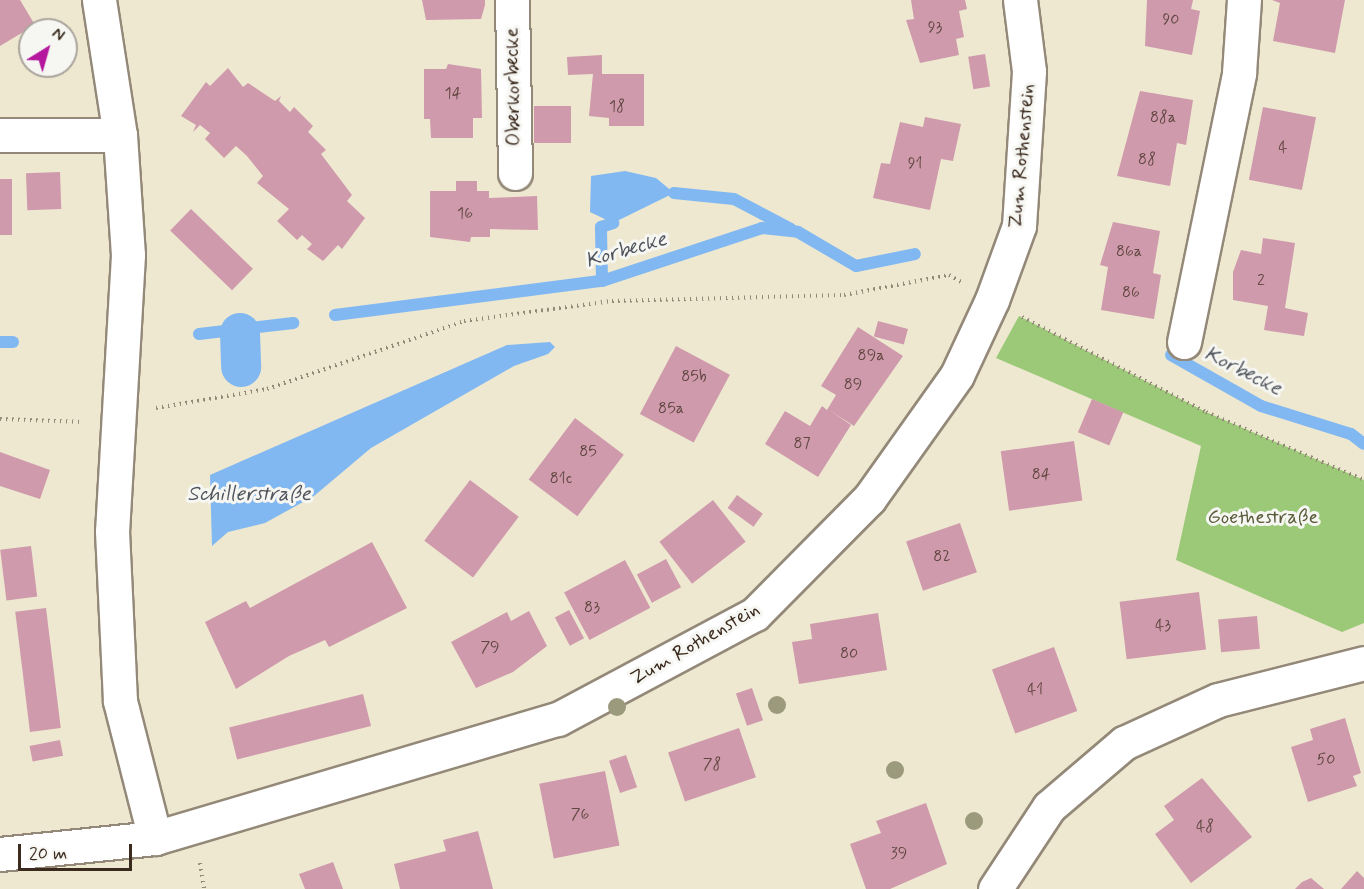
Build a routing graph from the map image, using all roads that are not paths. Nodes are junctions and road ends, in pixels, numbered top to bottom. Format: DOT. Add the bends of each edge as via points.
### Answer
graph roads {
  1 [pos="99,0"];
  2 [pos="512,0"];
  3 [pos="1020,0"];
  4 [pos="1244,0"];
  5 [pos="0,135"];
  6 [pos="120,135"];
  7 [pos="515,173"];
  8 [pos="1184,342"];
  9 [pos="1364,663"];
  10 [pos="155,838"];
  11 [pos="0,854"];
  12 [pos="994,889"];
  1 -- 6 [label="street"];
  2 -- 7 [label="street, Oberkorbecke"];
  3 -- 10 [label="street, Zum Rothenstein" via="1029,71 1019,226 992,300 957,375 869,499 755,614 558,719"];
  4 -- 8 [label="street" via="1239,73"];
  5 -- 6 [label="street"];
  6 -- 10 [label="street" via="128,255 112,531 120,701"];
  9 -- 12 [label="street" via="1218,700 1124,743 1048,807"];
  10 -- 11 [label="street, Zum Rothenstein"];
}
